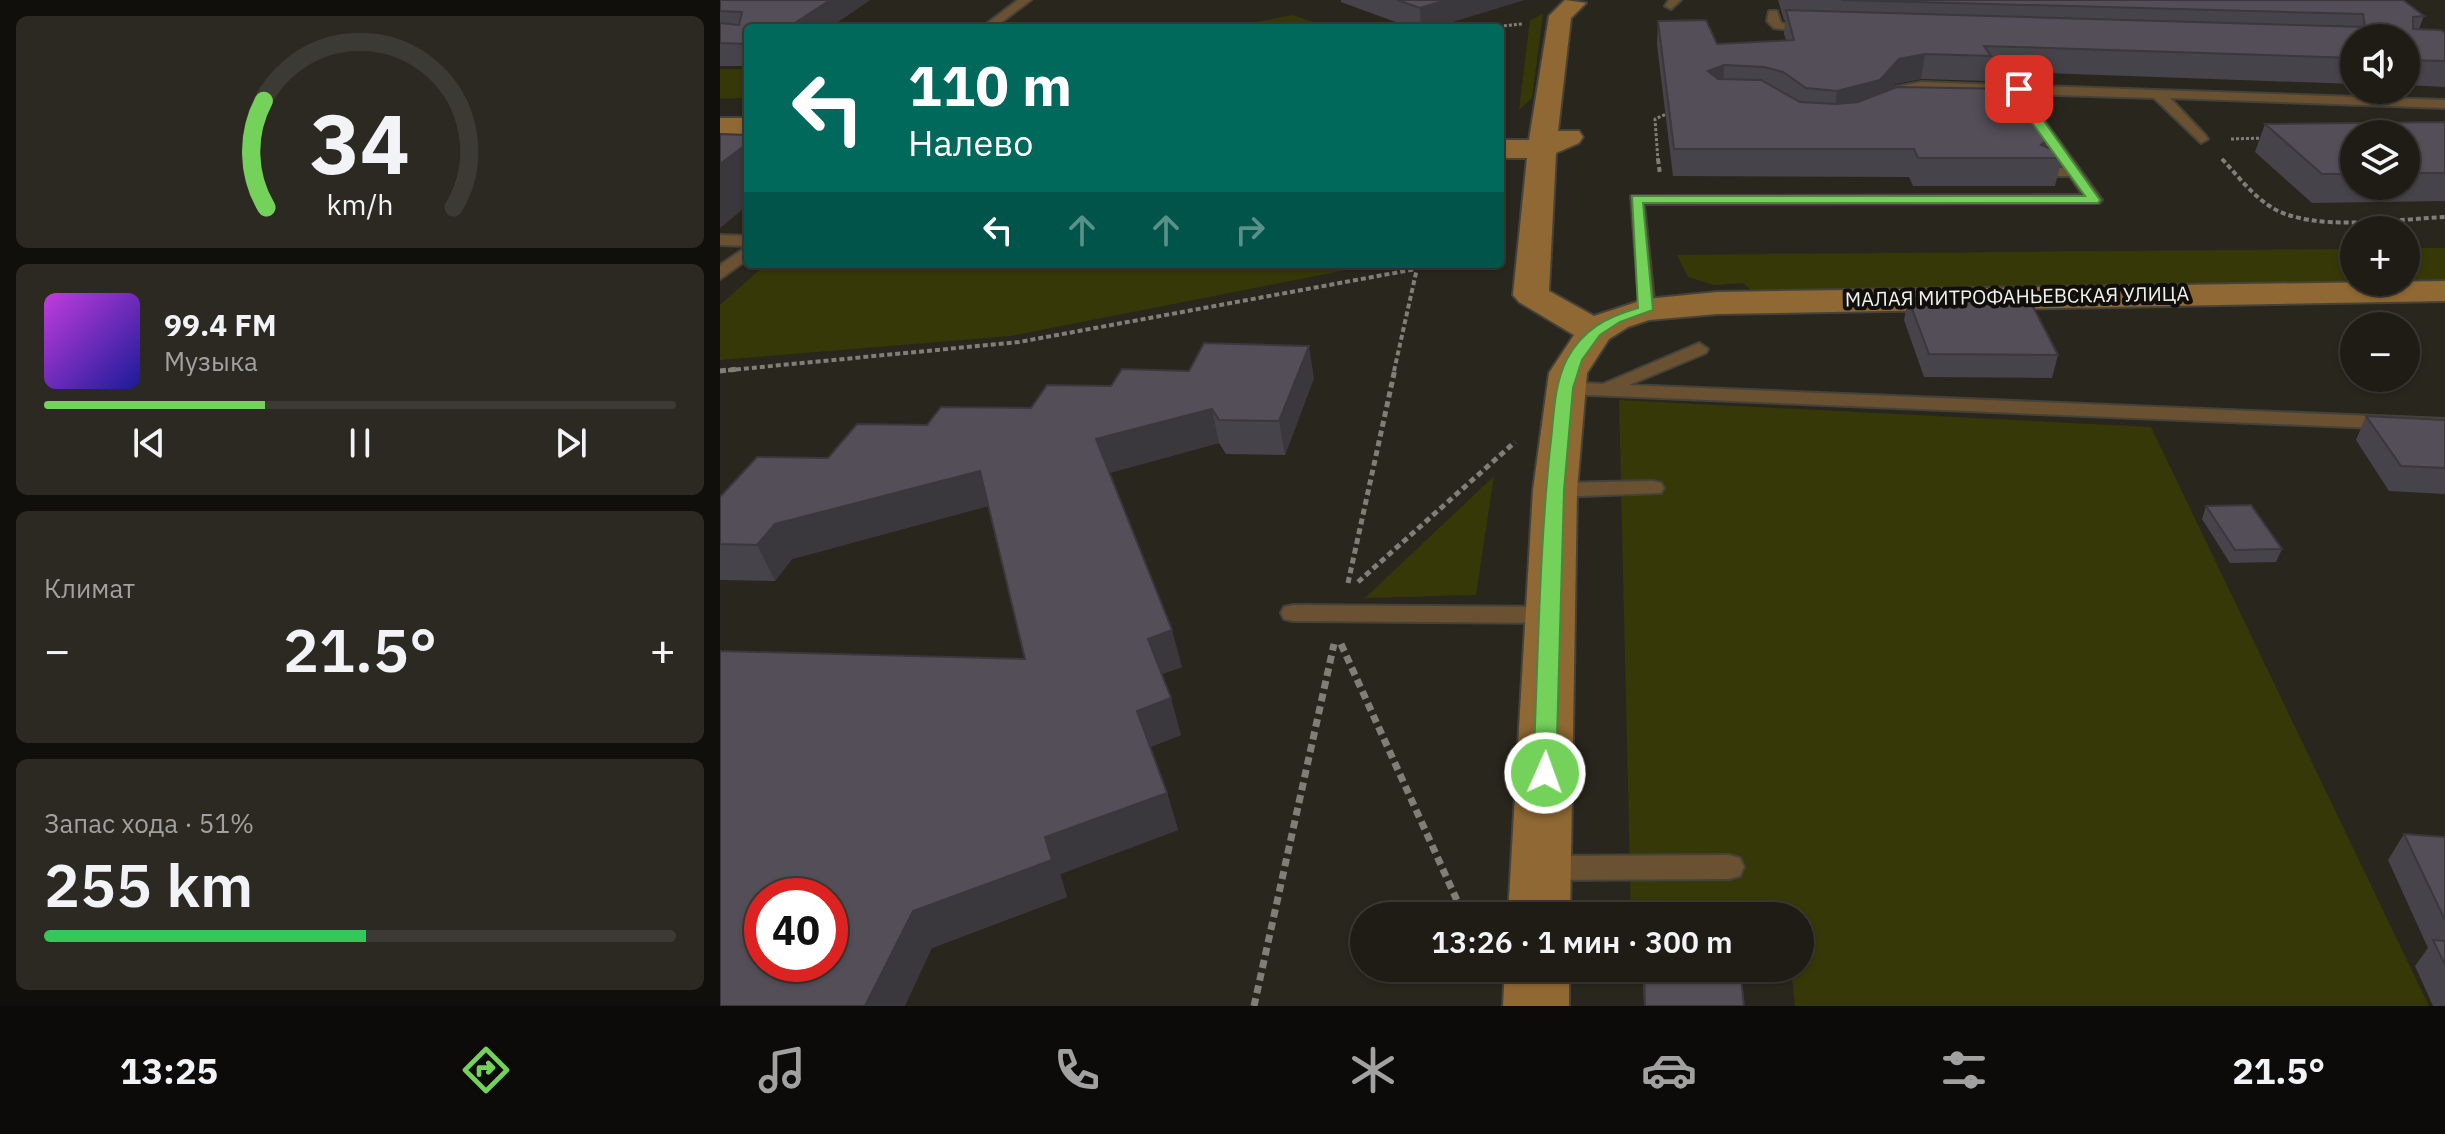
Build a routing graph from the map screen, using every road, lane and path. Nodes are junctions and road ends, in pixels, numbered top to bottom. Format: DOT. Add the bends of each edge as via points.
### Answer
graph roads {
  1 [pos="1025,0"];
  2 [pos="1574,2"];
  3 [pos="1773,13"];
  4 [pos="992,24"];
  5 [pos="1522,24"];
  6 [pos="1504,26"];
  7 [pos="1827,30"];
  8 [pos="2019,89"];
  9 [pos="2158,94"];
  10 [pos="2445,104"];
  11 [pos="2012,109"];
  12 [pos="2028,109"];
  13 [pos="1681,110"];
  14 [pos="1876,113"];
  15 [pos="720,126"];
  16 [pos="744,126"];
  17 [pos="1504,131"];
  18 [pos="2277,138"];
  19 [pos="720,139"];
  20 [pos="744,139"];
  21 [pos="1552,139"];
  22 [pos="2201,139"];
  23 [pos="1504,148"];
  24 [pos="2045,172"];
  25 [pos="2074,172"];
  26 [pos="1662,199"];
  27 [pos="2445,217"];
  28 [pos="720,240"];
  29 [pos="744,241"];
  30 [pos="744,254"];
  31 [pos="1407,268"];
  32 [pos="1417,268"];
  33 [pos="720,274"];
  34 [pos="2445,291"];
  35 [pos="1646,310"];
  36 [pos="1595,332"];
  37 [pos="1699,349"];
  38 [pos="720,371"];
  39 [pos="1582,389"];
  40 [pos="2445,425"];
  41 [pos="1516,441"];
  42 [pos="1653,488"];
  43 [pos="1555,490"];
  44 [pos="1293,613"];
  45 [pos="1551,615"];
  46 [pos="1729,867"];
  47 [pos="1541,868"];
  48 [pos="1458,902"];
  49 [pos="1540,902"];
  50 [pos="1537,982"];
  51 [pos="1254,1006"];
  52 [pos="1536,1006"];
  1 -- 4 [label="lane"];
  2 -- 21 [label="street" via="1579,16"];
  3 -- 7 [label="lane" via="1778,26"];
  5 -- 6 [label="path"];
  8 -- 9 [label="lane"];
  8 -- 12 [label="lane"];
  8 -- 14 [label="lane" via="1910,87 1901,90 1898,107"];
  9 -- 10 [label="lane"];
  9 -- 22 [label="lane"];
  11 -- 12 [label="lane"];
  12 -- 25 [label="lane"];
  13 -- 26 [label="path" via="1663,114 1654,124"];
  15 -- 16 [label="street"];
  17 -- 21 [label="street"];
  18 -- 22 [label="path"];
  19 -- 20 [label="street"];
  21 -- 23 [label="street"];
  21 -- 36 [label="street" via="1531,295"];
  22 -- 27 [label="path" via="2282,213 2315,219"];
  24 -- 25 [label="lane"];
  25 -- 26 [label="lane" via="2094,200"];
  26 -- 35 [label="lane" via="1636,199"];
  28 -- 29 [label="lane"];
  30 -- 33 [label="lane"];
  31 -- 38 [label="path" via="1019,342"];
  32 -- 41 [label="path" via="1345,593"];
  34 -- 35 [label="street, МАЛАЯ МИТРОФАНЬЕВСКАЯ УЛИЦА" via="1811,299"];
  35 -- 36 [label="street, МАЛАЯ МИТРОФАНЬЕВСКАЯ УЛИЦА" via="1615,319"];
  36 -- 39 [label="street, МАЛАЯ МИТРОФАНЬЕВСКАЯ УЛИЦА" via="1574,360"];
  37 -- 39 [label="lane"];
  39 -- 40 [label="lane"];
  39 -- 43 [label="street, МАЛАЯ МИТРОФАНЬЕВСКАЯ УЛИЦА"];
  42 -- 43 [label="lane"];
  43 -- 45 [label="street, МАЛАЯ МИТРОФАНЬЕВСКАЯ УЛИЦА"];
  44 -- 45 [label="lane"];
  45 -- 47 [label="street, МАЛАЯ МИТРОФАНЬЕВСКАЯ УЛИЦА"];
  46 -- 47 [label="lane"];
  47 -- 49 [label="street, МАЛАЯ МИТРОФАНЬЕВСКАЯ УЛИЦА"];
  48 -- 51 [label="path" via="1336,634"];
  50 -- 52 [label="street"];
}
